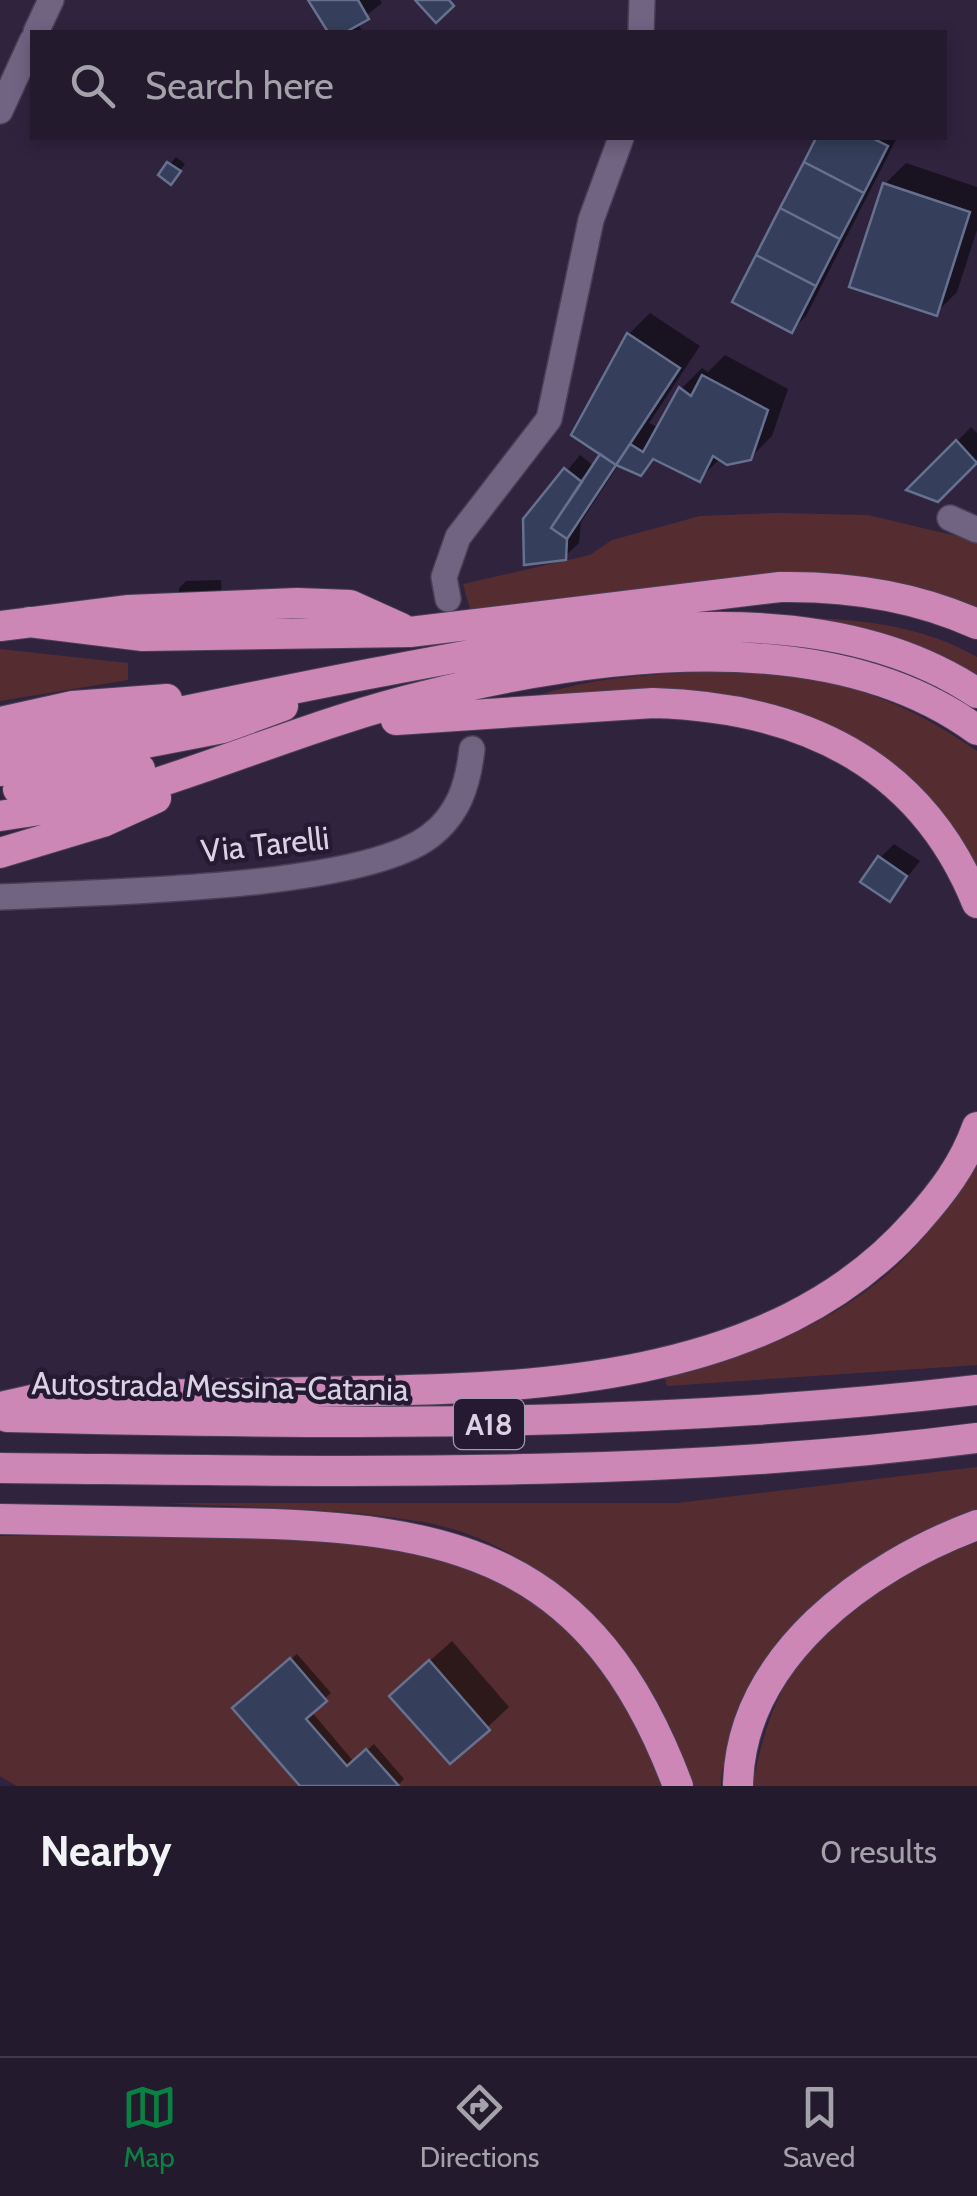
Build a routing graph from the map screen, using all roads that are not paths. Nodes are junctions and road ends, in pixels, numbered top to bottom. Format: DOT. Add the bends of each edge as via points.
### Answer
graph roads {
  1 [pos="51,0"];
  2 [pos="642,0"];
  3 [pos="37,30"];
  4 [pos="642,30"];
  5 [pos="30,45"];
  6 [pos="0,112"];
  7 [pos="621,140"];
  8 [pos="950,518"];
  9 [pos="977,530"];
  10 [pos="448,599"];
  11 [pos="15,624"];
  12 [pos="977,624"];
  13 [pos="569,636"];
  14 [pos="977,641"];
  15 [pos="375,673"];
  16 [pos="280,691"];
  17 [pos="977,694"];
  18 [pos="0,722"];
  19 [pos="977,730"];
  20 [pos="309,732"];
  21 [pos="0,748"];
  22 [pos="472,750"];
  23 [pos="242,752"];
  24 [pos="0,771"];
  25 [pos="0,792"];
  26 [pos="0,816"];
  27 [pos="0,853"];
  28 [pos="0,896"];
  29 [pos="977,904"];
  30 [pos="977,1127"];
  31 [pos="977,1390"];
  32 [pos="0,1407"];
  33 [pos="0,1417"];
  34 [pos="977,1438"];
  35 [pos="0,1468"];
  36 [pos="0,1519"];
  37 [pos="977,1524"];
  38 [pos="678,1786"];
  39 [pos="738,1786"];
  1 -- 3 [label="street"];
  2 -- 4 [label="street"];
  5 -- 6 [label="street"];
  7 -- 10 [label="street" via="591,220 548,419 458,537 444,577"];
  8 -- 9 [label="street"];
  11 -- 12 [label="highway" via="130,610 297,603 350,606 410,632 780,587 876,594"];
  13 -- 14 [label="highway" via="683,612 792,602 897,613"];
  13 -- 15 [label="highway"];
  13 -- 17 [label="highway" via="790,632 913,660"];
  15 -- 16 [label="highway"];
  15 -- 24 [label="highway" via="223,728"];
  16 -- 18 [label="highway" via="73,706"];
  16 -- 21 [label="highway"];
  19 -- 20 [label="highway" via="925,698 848,670 704,657 530,674 426,695"];
  20 -- 23 [label="highway"];
  20 -- 29 [label="highway" via="439,714 625,704 696,704 781,720 832,741 900,788 956,856"];
  22 -- 28 [label="street, Via Tarelli" via="468,779 450,816 434,834 392,857 295,875"];
  23 -- 25 [label="highway"];
  23 -- 26 [label="highway" via="139,788"];
  23 -- 27 [label="highway" via="103,822"];
  30 -- 32 [label="highway" via="947,1186 856,1277 748,1337 680,1357 594,1374 446,1389 50,1396"];
  31 -- 33 [label="highway, Autostrada Messina-Catania / A18" via="736,1414 448,1425"];
  34 -- 35 [label="highway, A18" via="590,1470"];
  36 -- 38 [label="highway" via="353,1526 432,1540 480,1557 526,1580 606,1651 638,1696"];
  37 -- 39 [label="highway" via="884,1568 796,1646 747,1728"];
}
